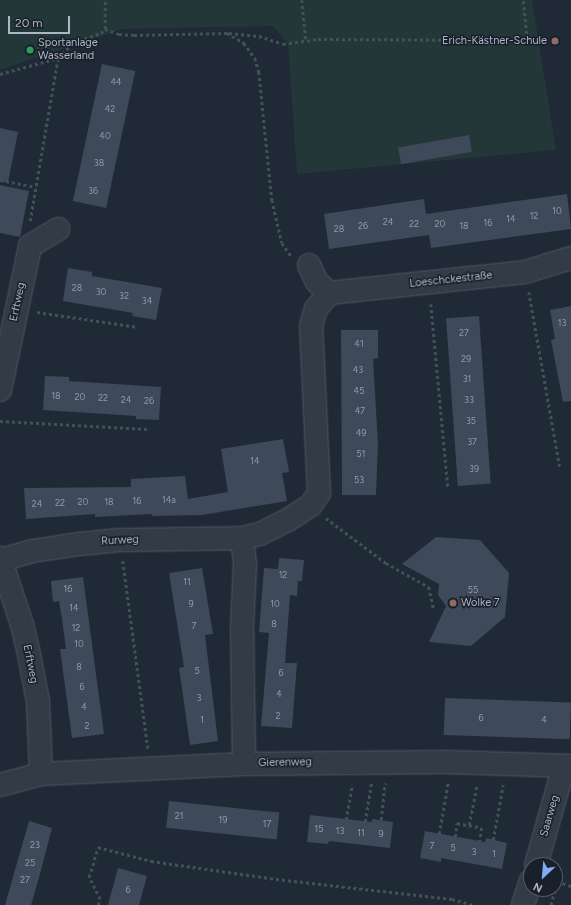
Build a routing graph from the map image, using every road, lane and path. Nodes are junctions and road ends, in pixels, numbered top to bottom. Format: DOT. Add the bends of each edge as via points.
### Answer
graph roads {
  1 [pos="105,0"];
  2 [pos="302,0"];
  3 [pos="523,0"];
  4 [pos="105,29"];
  5 [pos="227,33"];
  6 [pos="306,41"];
  7 [pos="58,58"];
  8 [pos="0,74"];
  9 [pos="0,180"];
  10 [pos="35,187"];
  11 [pos="58,229"];
  12 [pos="30,246"];
  13 [pos="571,258"];
  14 [pos="309,265"];
  15 [pos="526,272"];
  16 [pos="430,283"];
  17 [pos="329,293"];
  18 [pos="17,309"];
  19 [pos="138,327"];
  20 [pos="0,390"];
  21 [pos="0,421"];
  22 [pos="147,429"];
  23 [pos="560,468"];
  24 [pos="448,488"];
  25 [pos="312,505"];
  26 [pos="242,538"];
  27 [pos="120,540"];
  28 [pos="0,559"];
  29 [pos="434,610"];
  30 [pos="372,762"];
  31 [pos="451,762"];
  32 [pos="481,763"];
  33 [pos="244,764"];
  34 [pos="507,764"];
  35 [pos="567,766"];
  36 [pos="151,768"];
  37 [pos="41,774"];
  38 [pos="0,785"];
  39 [pos="346,820"];
  40 [pos="381,820"];
  41 [pos="365,822"];
  42 [pos="469,825"];
  43 [pos="438,834"];
  44 [pos="455,837"];
  45 [pos="493,840"];
  46 [pos="480,841"];
  47 [pos="539,857"];
  48 [pos="98,905"];
  49 [pos="473,905"];
  1 -- 4 [label="path"];
  2 -- 6 [label="path"];
  3 -- 6 [label="path" via="527,40"];
  4 -- 5 [label="path" via="119,34 134,35"];
  4 -- 7 [label="path" via="88,39 73,43"];
  5 -- 6 [label="path" via="259,36 283,44"];
  5 -- 14 [label="path" via="244,43 255,58 259,72 272,200 282,243 292,257"];
  7 -- 8 [label="path"];
  7 -- 10 [label="path"];
  9 -- 10 [label="path"];
  10 -- 12 [label="path" via="30,216"];
  11 -- 12 [label="street"];
  12 -- 18 [label="street, Erftweg"];
  13 -- 15 [label="street, Loeschckestraße"];
  14 -- 17 [label="street" via="317,282"];
  15 -- 16 [label="street, Loeschckestraße"];
  15 -- 23 [label="path"];
  16 -- 17 [label="street, Loeschckestraße"];
  16 -- 24 [label="path"];
  17 -- 25 [label="street" via="316,309 312,326 319,493"];
  18 -- 19 [label="path"];
  18 -- 20 [label="street, Erftweg"];
  21 -- 22 [label="path"];
  25 -- 26 [label="street, Rurweg" via="275,528"];
  25 -- 29 [label="path" via="348,538 429,587"];
  26 -- 27 [label="street, Rurweg"];
  26 -- 33 [label="street" via="245,565 242,628"];
  27 -- 28 [label="street, Rurweg" via="33,551"];
  27 -- 36 [label="path"];
  28 -- 37 [label="street, Erftweg" via="22,624 38,701"];
  30 -- 31 [label="street, Gierenweg"];
  30 -- 33 [label="street, Gierenweg"];
  30 -- 39 [label="path"];
  30 -- 40 [label="path"];
  30 -- 41 [label="path"];
  31 -- 32 [label="street, Gierenweg"];
  31 -- 43 [label="path"];
  32 -- 34 [label="street, Gierenweg"];
  32 -- 42 [label="path"];
  33 -- 36 [label="street, Gierenweg"];
  34 -- 35 [label="street, Gierenweg"];
  34 -- 45 [label="path"];
  35 -- 47 [label="street, Saarweg"];
  36 -- 37 [label="street, Gierenweg"];
  37 -- 38 [label="street, Gierenweg"];
  42 -- 44 [label="path" via="457,823"];
  42 -- 46 [label="path" via="482,828"];
  48 -- 49 [label="path" via="100,899 89,877 98,847 151,861 276,879 452,899"];
}
